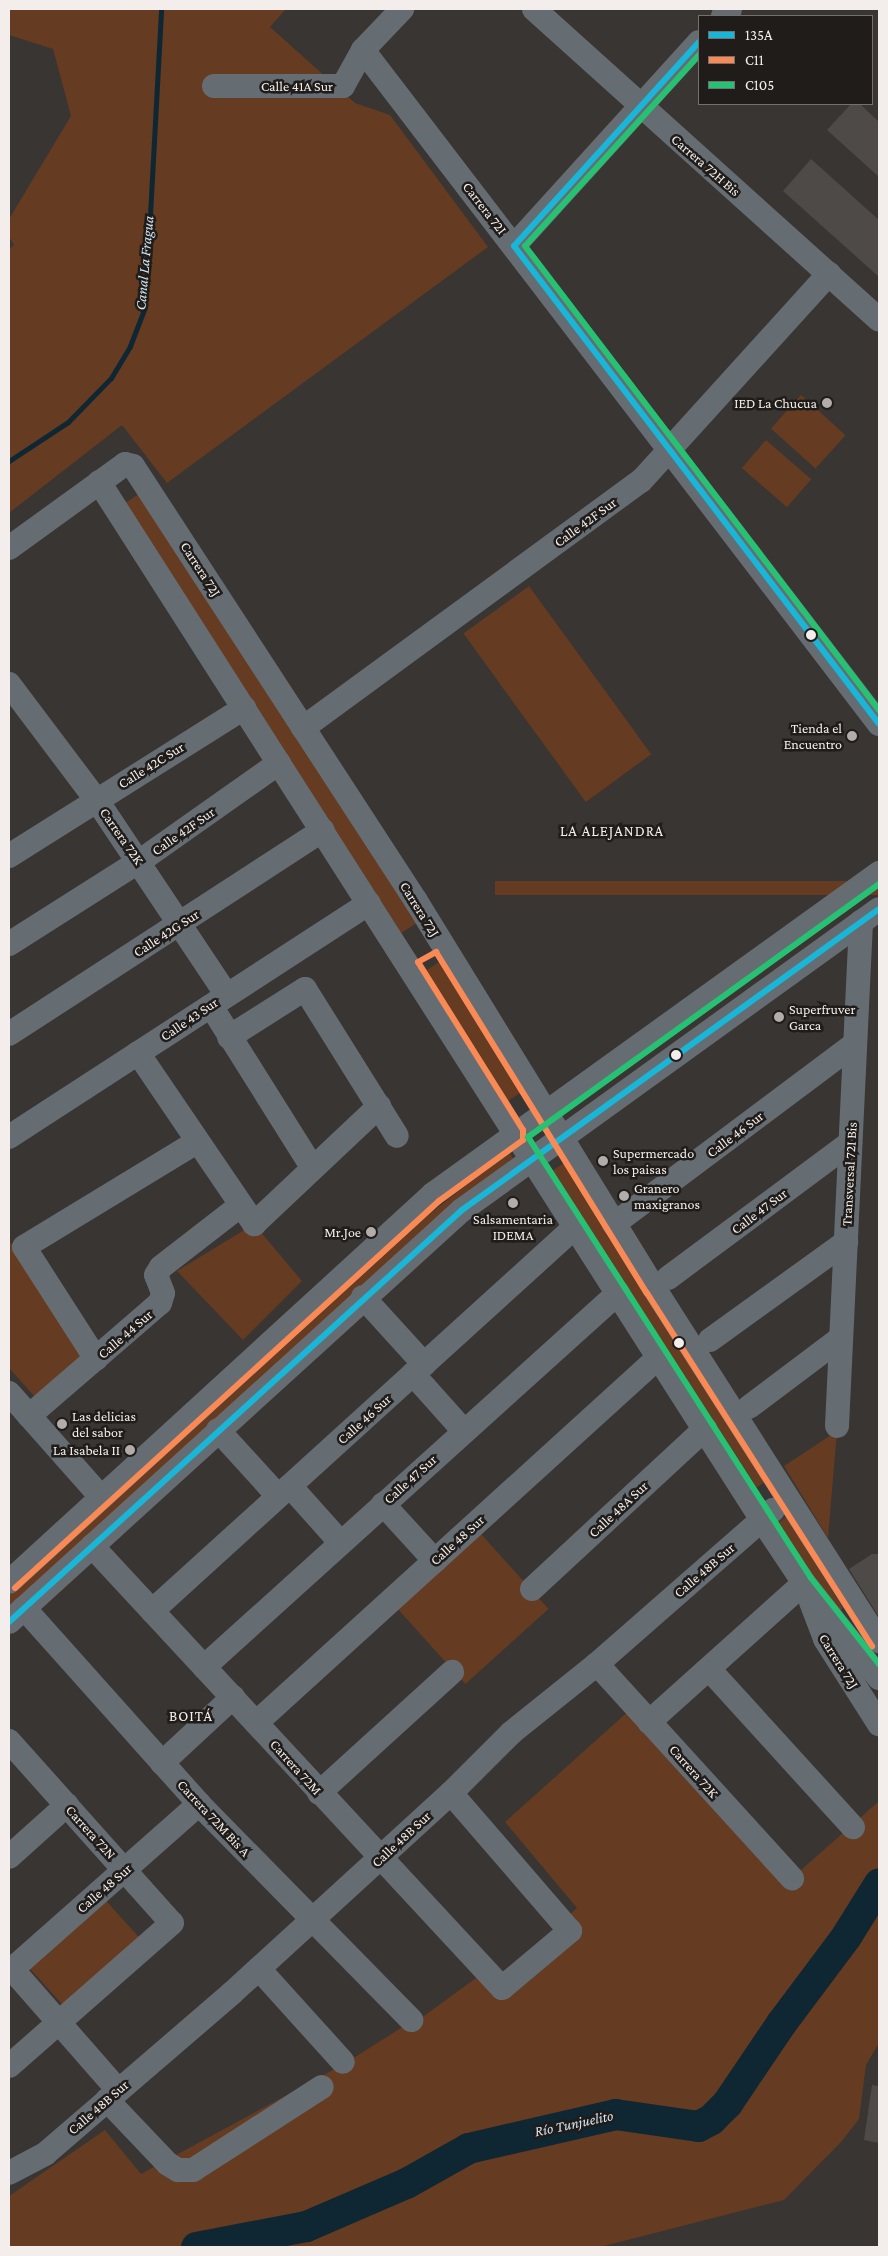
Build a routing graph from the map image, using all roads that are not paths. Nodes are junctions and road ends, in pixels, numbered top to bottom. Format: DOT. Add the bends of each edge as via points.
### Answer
graph roads {
  1 [pos="402,9"];
  2 [pos="534,9"];
  3 [pos="698,43"];
  4 [pos="363,50"];
  5 [pos="214,86"];
  6 [pos="640,107"];
  7 [pos="514,246"];
  8 [pos="829,274"];
  9 [pos="879,320"];
  10 [pos="670,451"];
  11 [pos="99,482"];
  12 [pos="9,548"];
  13 [pos="9,684"];
  14 [pos="244,708"];
  15 [pos="879,724"];
  16 [pos="303,728"];
  17 [pos="279,763"];
  18 [pos="98,802"];
  19 [pos="322,830"];
  20 [pos="12,846"];
  21 [pos="140,861"];
  22 [pos="879,873"];
  23 [pos="370,903"];
  24 [pos="870,916"];
  25 [pos="180,924"];
  26 [pos="439,940"];
  27 [pos="9,944"];
  28 [pos="406,960"];
  29 [pos="219,1000"];
  30 [pos="9,1034"];
  31 [pos="229,1037"];
  32 [pos="855,1044"];
  33 [pos="138,1053"];
  34 [pos="379,1106"];
  35 [pos="546,1115"];
  36 [pos="12,1129"];
  37 [pos="516,1135"];
  38 [pos="397,1136"];
  39 [pos="560,1138"];
  40 [pos="197,1142"];
  41 [pos="850,1143"];
  42 [pos="532,1159"];
  43 [pos="312,1167"];
  44 [pos="247,1215"];
  45 [pos="614,1224"];
  46 [pos="575,1227"];
  47 [pos="846,1242"];
  48 [pos="668,1278"];
  49 [pos="618,1293"];
  50 [pos="363,1297"];
  51 [pos="841,1338"];
  52 [pos="710,1340"];
  53 [pos="659,1358"];
  54 [pos="96,1359"];
  55 [pos="418,1369"];
  56 [pos="9,1393"];
  57 [pos="749,1407"];
  58 [pos="29,1416"];
  59 [pos="837,1426"];
  60 [pos="705,1429"];
  61 [pos="218,1430"];
  62 [pos="464,1431"];
  63 [pos="284,1491"];
  64 [pos="101,1497"];
  65 [pos="788,1498"];
  66 [pos="383,1504"];
  67 [pos="762,1520"];
  68 [pos="341,1543"];
  69 [pos="92,1546"];
  70 [pos="434,1561"];
  71 [pos="9,1582"];
  72 [pos="808,1588"];
  73 [pos="532,1589"];
  74 [pos="152,1611"];
  75 [pos="16,1615"];
  76 [pos="879,1641"];
  77 [pos="597,1664"];
  78 [pos="204,1667"];
  79 [pos="709,1669"];
  80 [pos="452,1672"];
  81 [pos="879,1678"];
  82 [pos="233,1697"];
  83 [pos="650,1722"];
  84 [pos="256,1723"];
  85 [pos="879,1724"];
  86 [pos="9,1742"];
  87 [pos="162,1762"];
  88 [pos="320,1793"];
  89 [pos="451,1793"];
  90 [pos="199,1804"];
  91 [pos="66,1805"];
  92 [pos="853,1827"];
  93 [pos="9,1857"];
  94 [pos="380,1857"];
  95 [pos="124,1870"];
  96 [pos="792,1878"];
  97 [pos="313,1921"];
  98 [pos="259,1969"];
  99 [pos="10,1970"];
  100 [pos="411,2020"];
  101 [pos="59,2022"];
  102 [pos="343,2062"];
  103 [pos="9,2066"];
  104 [pos="322,2087"];
  105 [pos="112,2095"];
  106 [pos="9,2173"];
  1 -- 4 [label="street, Calle 41A Sur"];
  2 -- 6 [label="street, Carrera 72H Bis"];
  3 -- 6 [label="street"];
  4 -- 5 [label="street, Calle 41A Sur" via="343,86"];
  4 -- 7 [label="street, Carrera 72I"];
  6 -- 7 [label="street"];
  6 -- 8 [label="street, Carrera 72H Bis"];
  7 -- 10 [label="street, Carrera 72I"];
  8 -- 9 [label="street, Carrera 72H Bis"];
  8 -- 10 [label="street, Calle 42F Sur"];
  10 -- 15 [label="street, Carrera 72I"];
  10 -- 16 [label="street, Calle 42F Sur" via="628,491"];
  11 -- 12 [label="street"];
  11 -- 14 [label="street, Carrera 72J"];
  11 -- 16 [label="street, Carrera 72J" via="128,463 151,492"];
  13 -- 18 [label="street, Carrera 72K"];
  14 -- 17 [label="street, Carrera 72J"];
  14 -- 18 [label="street, Calle 42C Sur" via="112,789"];
  16 -- 26 [label="street, Carrera 72J"];
  17 -- 19 [label="street, Carrera 72J"];
  17 -- 21 [label="street, Calle 42F Sur"];
  18 -- 20 [label="street, Calle 42C Sur"];
  18 -- 21 [label="street, Carrera 72K"];
  19 -- 23 [label="street, Carrera 72J"];
  19 -- 25 [label="street, Calle 42G Sur"];
  21 -- 25 [label="street, Carrera 72K"];
  21 -- 27 [label="street, Calle 42F Sur"];
  22 -- 35 [label="street"];
  23 -- 28 [label="street, Carrera 72J"];
  23 -- 29 [label="street, Calle 43 Sur"];
  24 -- 32 [label="street, Transversal 72I Bis"];
  24 -- 39 [label="street"];
  25 -- 29 [label="street, Carrera 72K"];
  25 -- 30 [label="street, Calle 42G Sur"];
  26 -- 28 [label="street"];
  26 -- 35 [label="street, Carrera 72J"];
  28 -- 37 [label="street, Carrera 72J"];
  29 -- 31 [label="street, Carrera 72K"];
  29 -- 33 [label="street, Calle 43 Sur"];
  31 -- 34 [label="street" via="305,989"];
  31 -- 43 [label="street, Carrera 72K"];
  32 -- 41 [label="street, Transversal 72I Bis"];
  32 -- 45 [label="street, Calle 46 Sur"];
  33 -- 36 [label="street, Calle 43 Sur"];
  33 -- 40 [label="street"];
  34 -- 38 [label="street"];
  34 -- 43 [label="street, Calle 44 Sur"];
  35 -- 37 [label="street"];
  35 -- 39 [label="street, Carrera 72J"];
  37 -- 42 [label="street, Carrera 72J"];
  37 -- 64 [label="street" via="433,1194"];
  39 -- 42 [label="street"];
  39 -- 45 [label="street, Carrera 72J"];
  40 -- 44 [label="street"];
  40 -- 54 [label="street" via="24,1247"];
  41 -- 47 [label="street, Transversal 72I Bis"];
  41 -- 48 [label="street, Calle 47 Sur"];
  42 -- 46 [label="street, Carrera 72J"];
  42 -- 50 [label="street" via="462,1210"];
  43 -- 44 [label="street, Calle 44 Sur"];
  44 -- 54 [label="street, Calle 44 Sur" via="161,1267 156,1275 163,1293 160,1303"];
  45 -- 65 [label="street, Carrera 72J"];
  46 -- 49 [label="street, Carrera 72J"];
  46 -- 55 [label="street, Calle 46 Sur"];
  47 -- 51 [label="street, Transversal 72I Bis"];
  47 -- 52 [label="street"];
  49 -- 53 [label="street, Carrera 72J"];
  49 -- 62 [label="street, Calle 47 Sur"];
  50 -- 55 [label="street"];
  50 -- 61 [label="street"];
  51 -- 57 [label="street"];
  51 -- 59 [label="street, Transversal 72I Bis"];
  53 -- 60 [label="street, Carrera 72J"];
  53 -- 70 [label="street, Calle 48 Sur"];
  54 -- 58 [label="street, Calle 44 Sur"];
  55 -- 62 [label="street"];
  55 -- 63 [label="street, Calle 46 Sur"];
  56 -- 58 [label="street"];
  58 -- 64 [label="street"];
  60 -- 67 [label="street, Carrera 72J"];
  60 -- 73 [label="street, Calle 48A Sur"];
  61 -- 63 [label="street"];
  61 -- 69 [label="street"];
  62 -- 66 [label="street, Calle 47 Sur"];
  63 -- 68 [label="street"];
  63 -- 74 [label="street, Calle 46 Sur"];
  64 -- 71 [label="street"];
  65 -- 67 [label="street, Calle 48B Sur"];
  65 -- 76 [label="street, Carrera 72J"];
  66 -- 68 [label="street, Calle 47 Sur"];
  66 -- 70 [label="street"];
  67 -- 72 [label="street, Carrera 72J"];
  67 -- 77 [label="street, Calle 48B Sur"];
  68 -- 78 [label="street, Calle 47 Sur"];
  69 -- 74 [label="street, Carrera 72M"];
  69 -- 75 [label="street"];
  70 -- 84 [label="street, Calle 48 Sur"];
  72 -- 79 [label="street"];
  72 -- 81 [label="street, Carrera 72J"];
  72 -- 85 [label="street, Carrera 72J" via="825,1640"];
  74 -- 78 [label="street, Carrera 72M"];
  75 -- 87 [label="street, Carrera 72M Bis A"];
  77 -- 83 [label="street, Carrera 72K"];
  77 -- 89 [label="street, Calle 48B Sur" via="511,1733"];
  78 -- 82 [label="street, Carrera 72M"];
  79 -- 83 [label="street"];
  79 -- 92 [label="street"];
  80 -- 88 [label="street"];
  82 -- 84 [label="street, Carrera 72M"];
  82 -- 87 [label="street"];
  83 -- 96 [label="street, Carrera 72K"];
  84 -- 88 [label="street, Carrera 72M"];
  86 -- 91 [label="street, Carrera 72N"];
  87 -- 90 [label="street, Carrera 72M Bis A"];
  88 -- 94 [label="street, Carrera 72M"];
  89 -- 94 [label="street, Calle 48B Sur"];
  89 -- 94 [label="street, Carrera 72M" via="570,1931 502,1988"];
  90 -- 95 [label="street, Calle 48 Sur"];
  90 -- 97 [label="street, Carrera 72M Bis A"];
  91 -- 93 [label="street"];
  91 -- 95 [label="street, Carrera 72N"];
  94 -- 97 [label="street, Calle 48B Sur"];
  95 -- 99 [label="street, Calle 48 Sur"];
  95 -- 101 [label="street, Carrera 72N" via="172,1923"];
  97 -- 98 [label="street, Calle 48B Sur"];
  97 -- 100 [label="street, Carrera 72M Bis A"];
  98 -- 102 [label="street"];
  98 -- 105 [label="street, Calle 48B Sur"];
  99 -- 101 [label="street"];
  101 -- 103 [label="street"];
  101 -- 105 [label="street"];
  104 -- 105 [label="street" via="193,2170 178,2170 168,2164"];
  105 -- 106 [label="street, Calle 48B Sur" via="45,2154"];
}
